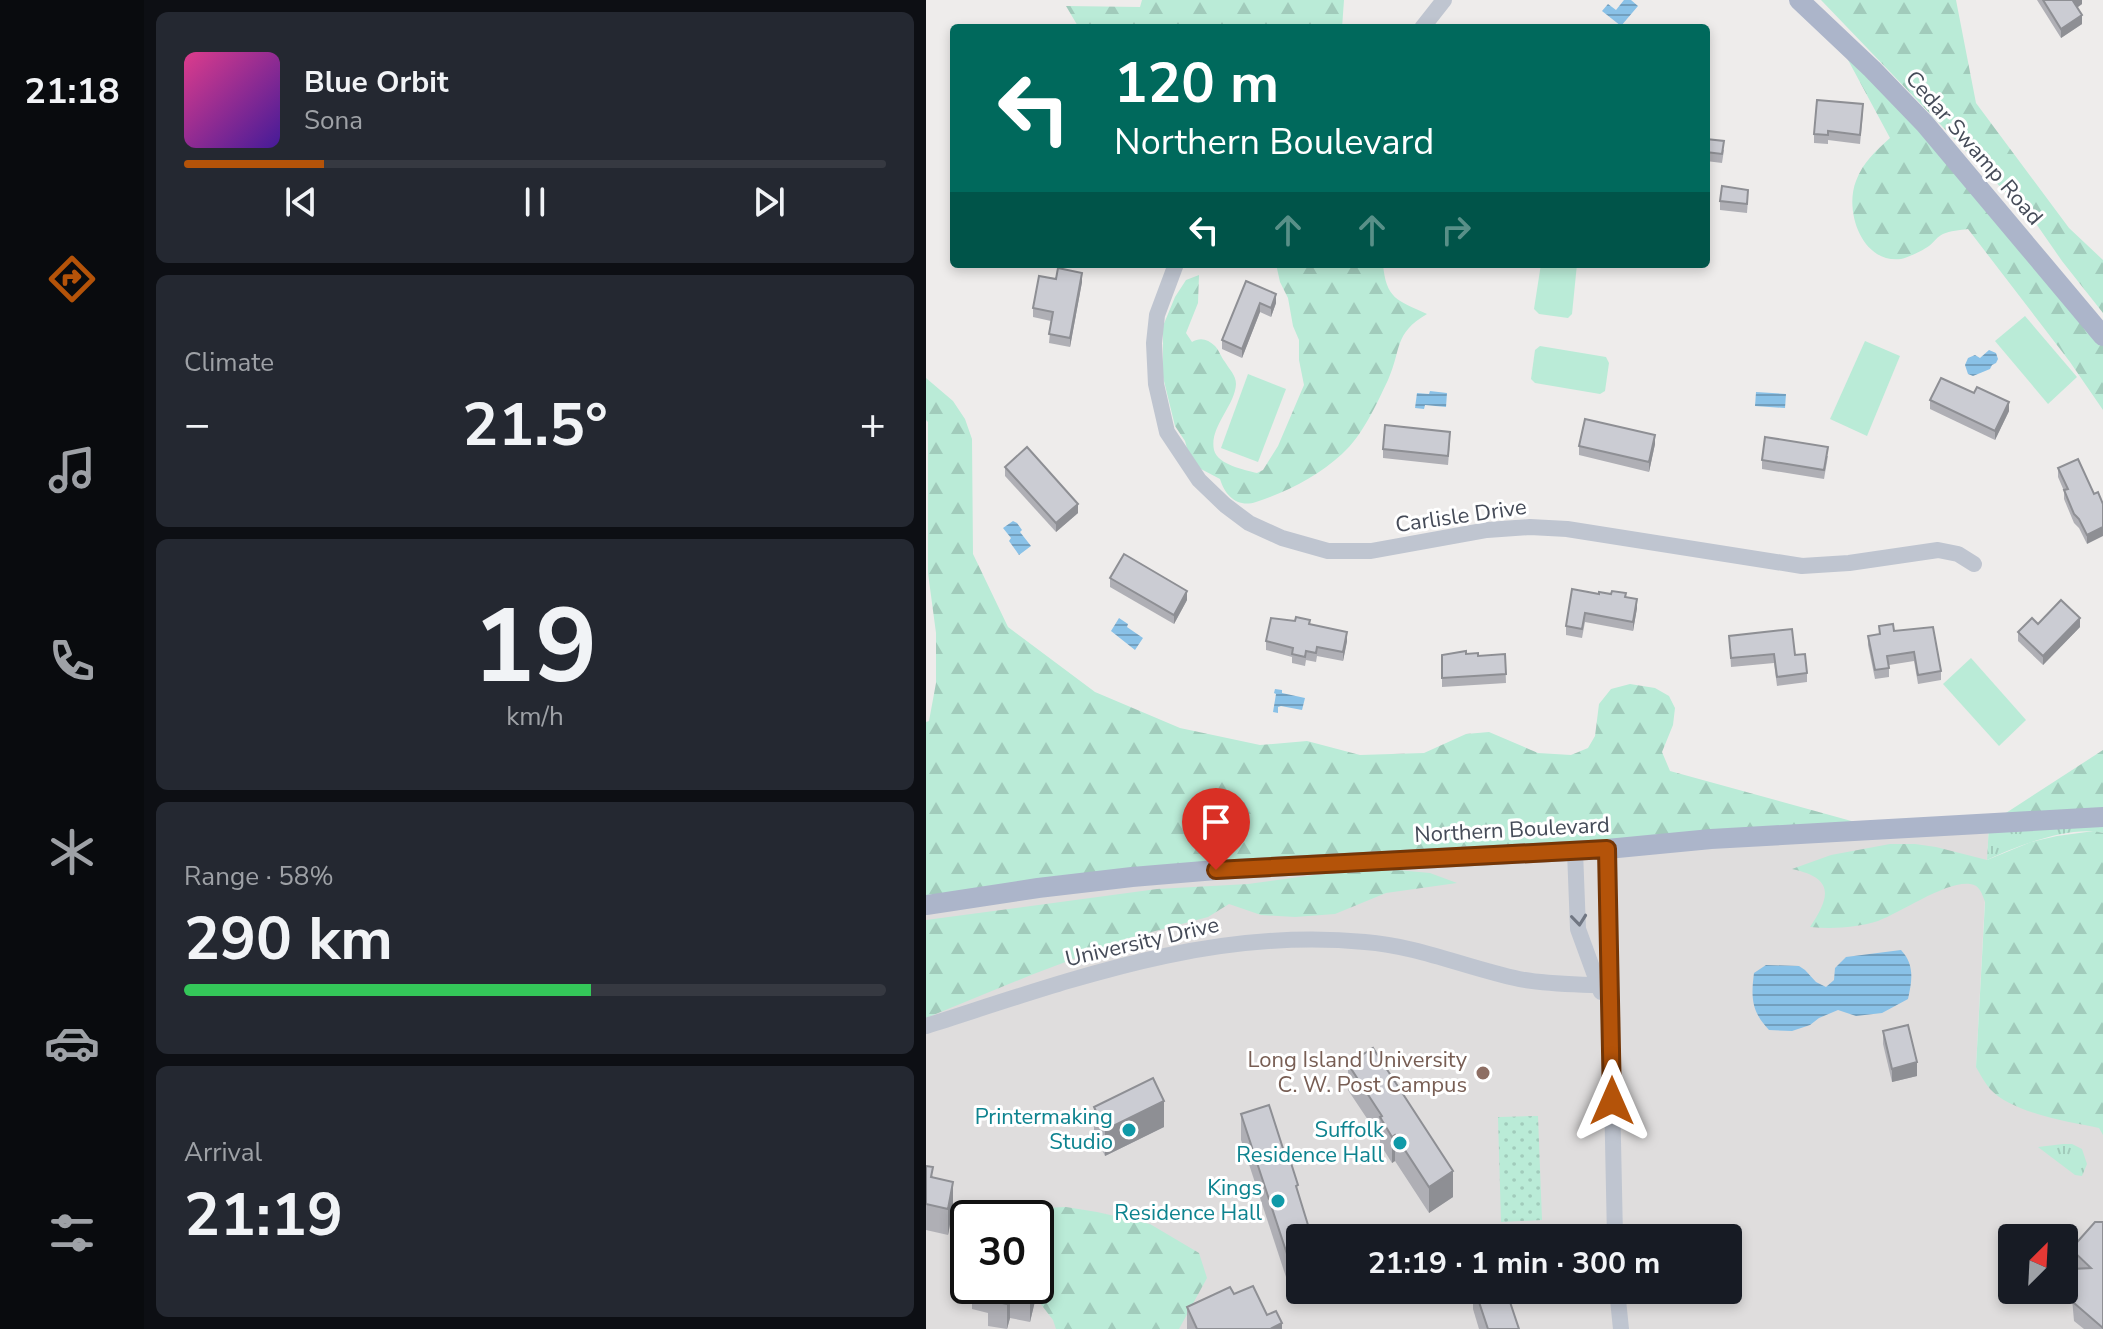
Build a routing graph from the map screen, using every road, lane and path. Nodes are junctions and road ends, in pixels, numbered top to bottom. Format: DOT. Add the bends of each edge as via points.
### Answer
graph roads {
  1 [pos="1444,0"];
  2 [pos="1799,0"];
  3 [pos="1425,24"];
  4 [pos="1175,268"];
  5 [pos="2103,336"];
  6 [pos="1974,564"];
  7 [pos="2103,817"];
  8 [pos="1607,849"];
  9 [pos="1575,851"];
  10 [pos="926,905"];
  11 [pos="1604,986"];
  12 [pos="926,1026"];
  13 [pos="1615,1224"];
  14 [pos="1618,1304"];
  15 [pos="1621,1329"];
  1 -- 3 [label="street"];
  2 -- 5 [label="main road, Cedar Swamp Road" via="1925,124"];
  4 -- 6 [label="street, Carlisle Drive" via="1157,315 1154,343 1167,432 1199,480 1223,503 1282,538 1328,551 1371,551 1487,530 1542,527 1802,566 1938,550"];
  7 -- 8 [label="main road, Northern Boulevard"];
  8 -- 9 [label="main road, Northern Boulevard"];
  8 -- 11 [label="street"];
  9 -- 10 [label="main road, Northern Boulevard" via="1174,873"];
  9 -- 11 [label="street, one-way" via="1578,929"];
  11 -- 12 [label="street, University Drive" via="1519,979 1369,942 1313,938 1179,952"];
  11 -- 13 [label="street" via="1612,1024"];
  14 -- 15 [label="street"];
}
